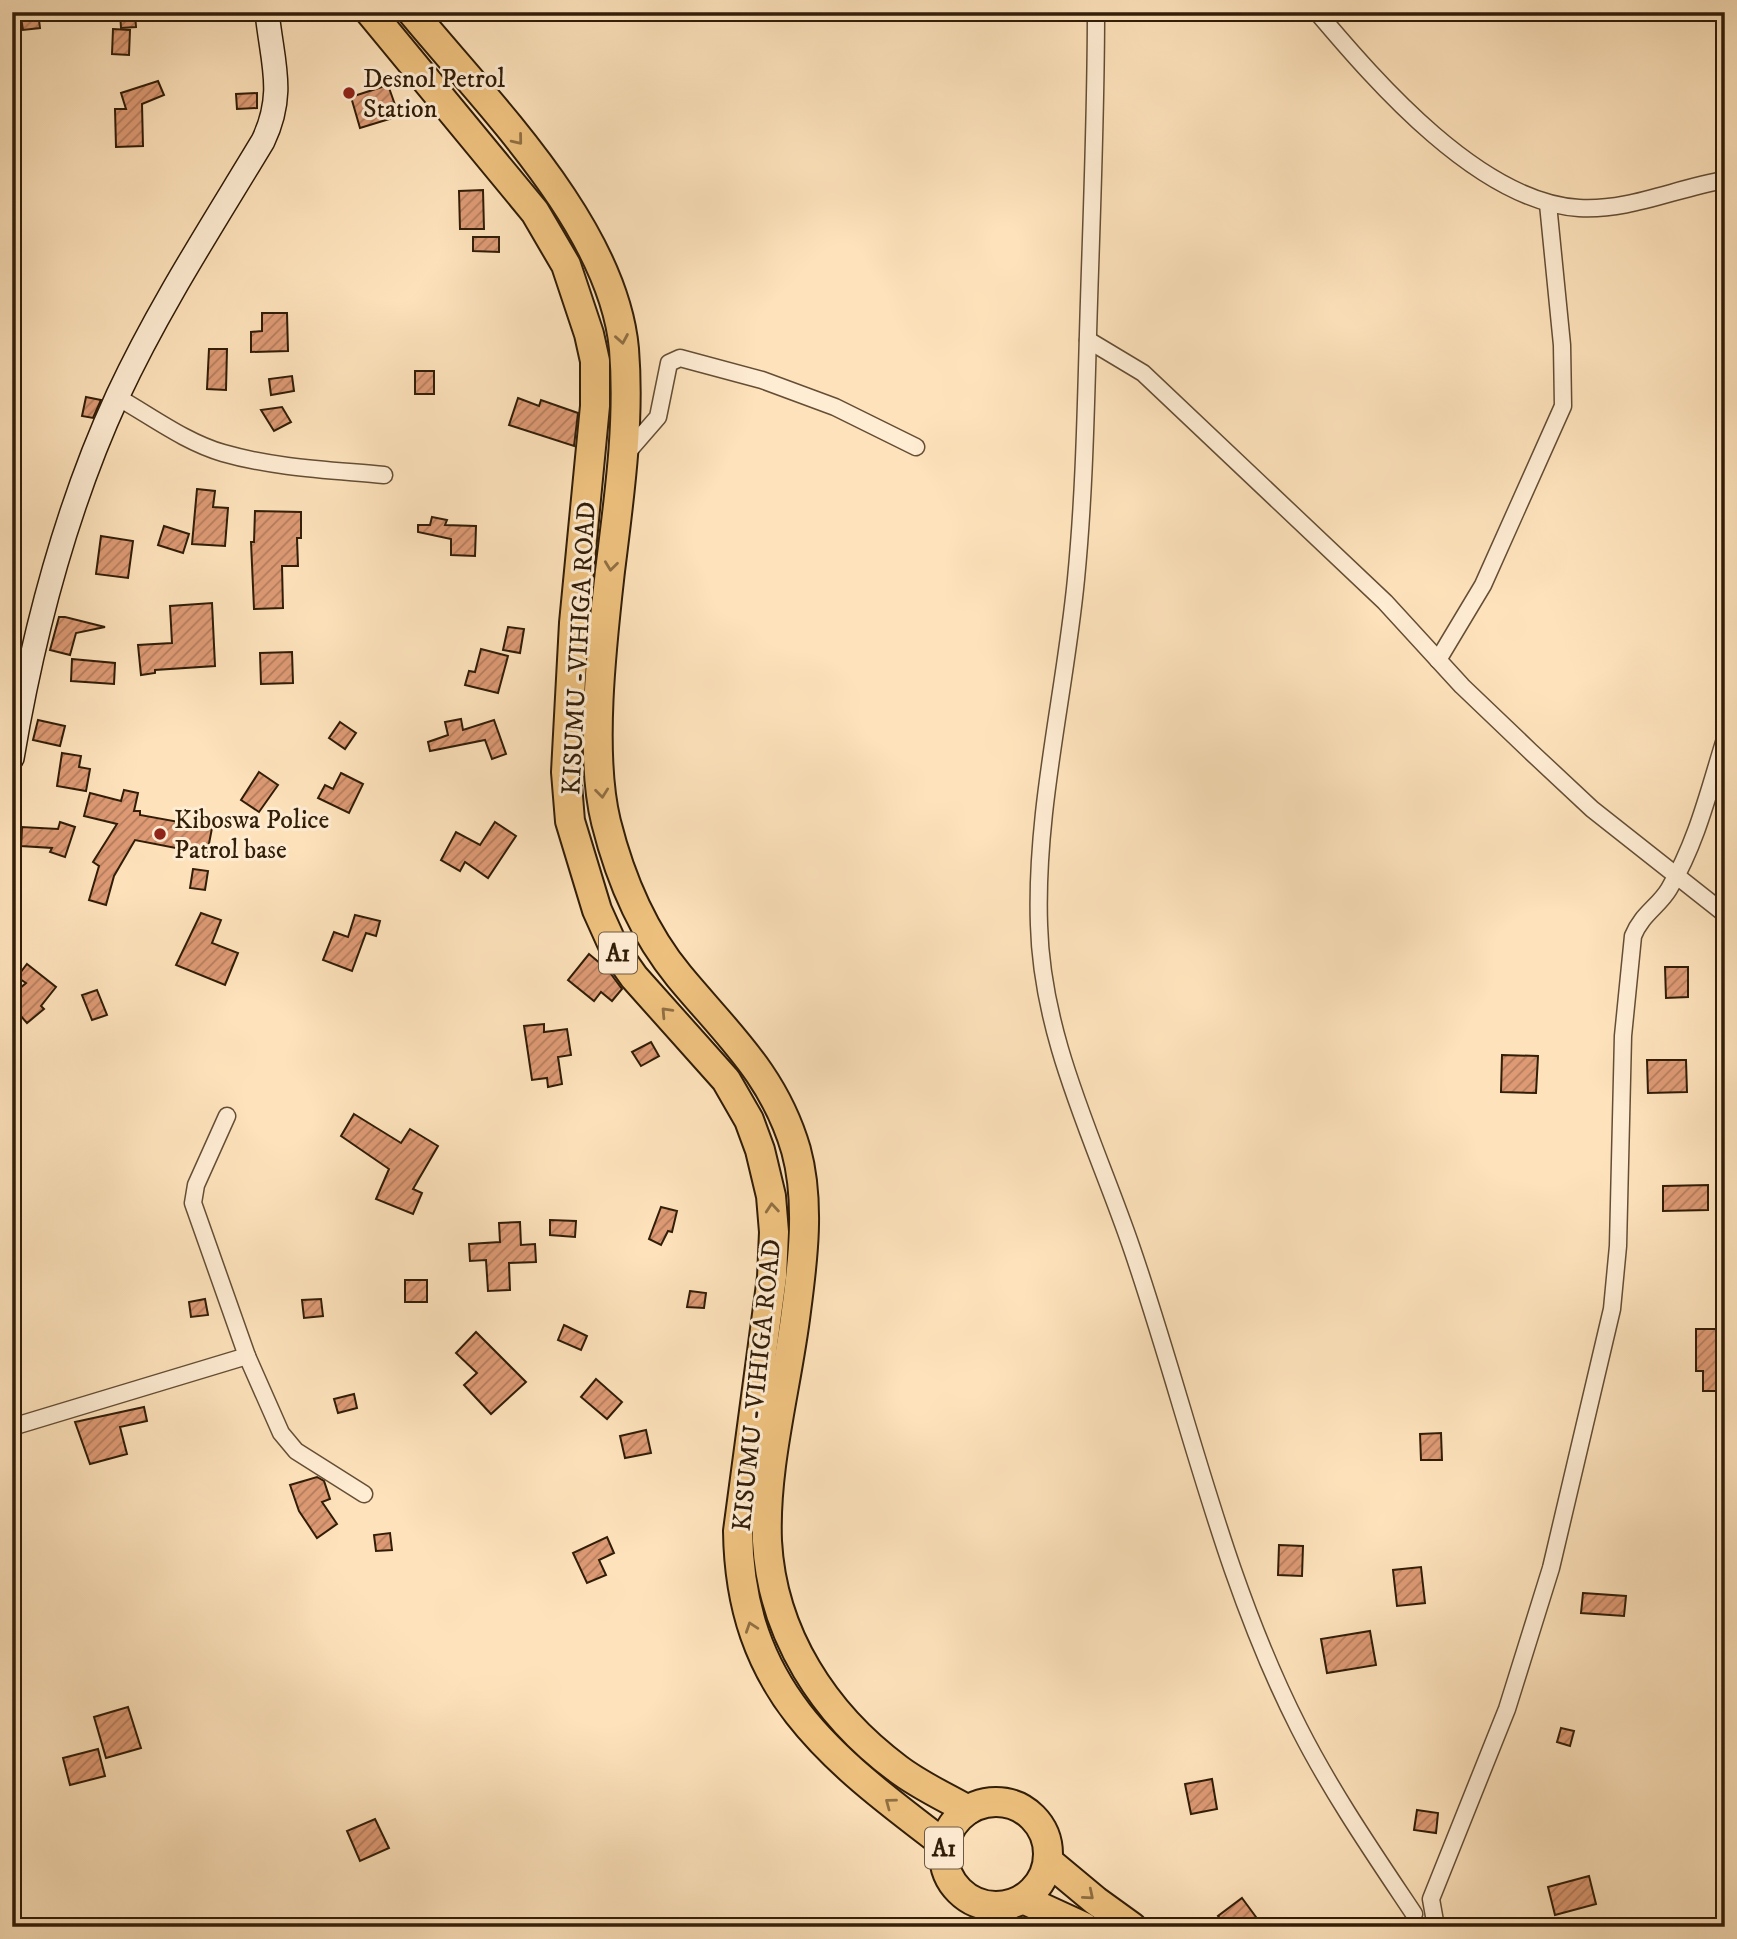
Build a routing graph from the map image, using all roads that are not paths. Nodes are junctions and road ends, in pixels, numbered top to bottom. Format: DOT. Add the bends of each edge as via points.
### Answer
graph roads {
  1 [pos="267,12"];
  2 [pos="370,12"];
  3 [pos="412,12"];
  4 [pos="1096,12"];
  5 [pos="1317,12"];
  6 [pos="1725,180"];
  7 [pos="1548,205"];
  8 [pos="1088,340"];
  9 [pos="117,397"];
  10 [pos="916,447"];
  11 [pos="623,457"];
  12 [pos="384,475"];
  13 [pos="1438,660"];
  14 [pos="1725,739"];
  15 [pos="12,758"];
  16 [pos="1708,799"];
  17 [pos="1725,803"];
  18 [pos="1676,875"];
  19 [pos="1725,914"];
  20 [pos="227,1116"];
  21 [pos="247,1356"];
  22 [pos="12,1427"];
  23 [pos="364,1493"];
  24 [pos="968,1810"];
  25 [pos="944,1844"];
  26 [pos="1048,1861"];
  27 [pos="1023,1899"];
  28 [pos="1431,1899"];
  29 [pos="991,1917"];
  30 [pos="1411,1921"];
  31 [pos="1084,1927"];
  32 [pos="1132,1927"];
  33 [pos="1436,1927"];
  1 -- 9 [label="street" via="276,96 270,125 153,325"];
  25 -- 2 [label="highway, KISUMU -VIHIGA ROAD / A1, one-way" via="860,1780 788,1702 757,1646 744,1608 738,1531 772,1278 771,1196 749,1120 726,1080 615,950 597,910 570,821 566,772 574,623 595,407 595,361 589,334 566,265 534,212"];
  3 -- 11 [label="highway, KISUMU -VIHIGA ROAD / A1, one-way" via="553,184 610,290 624,347"];
  4 -- 8 [label="street"];
  5 -- 7 [label="street" via="1377,84 1473,167"];
  6 -- 7 [label="street" via="1615,207"];
  7 -- 13 [label="street" via="1562,345 1563,407 1483,585"];
  8 -- 13 [label="street" via="1143,373 1385,602"];
  8 -- 30 [label="street" via="1083,501 1040,858 1038,929 1049,998 1066,1076 1134,1254 1203,1479 1257,1634 1299,1730"];
  9 -- 12 [label="street" via="222,452 287,465"];
  9 -- 15 [label="street" via="44,603"];
  10 -- 11 [label="street" via="835,407 762,380 680,358 669,363 658,417"];
  11 -- 24 [label="highway, KISUMU -VIHIGA ROAD / A1, one-way" via="604,624 598,760 604,816 624,884 652,939 752,1060 796,1150 803,1203 802,1264 771,1477 767,1538 773,1587 796,1652 853,1733 902,1773"];
  13 -- 18 [label="street" via="1592,809"];
  14 -- 16 [label="street"];
  16 -- 17 [label="street"];
  16 -- 18 [label="street"];
  18 -- 19 [label="street"];
  18 -- 28 [label="street" via="1668,891 1639,922 1628,962 1612,1309 1551,1568 1507,1709"];
  20 -- 21 [label="street" via="196,1185 193,1203"];
  21 -- 22 [label="street"];
  21 -- 23 [label="street" via="281,1433 296,1451"];
  24 -- 25 [label="highway, A1" via="957,1819"];
  24 -- 26 [label="highway, A1" via="1000,1802 1024,1810 1042,1828"];
  25 -- 29 [label="highway, A1" via="949,1879"];
  26 -- 27 [label="highway" via="1044,1876"];
  26 -- 32 [label="highway, one-way"];
  27 -- 29 [label="highway, A1"];
  27 -- 31 [label="highway"];
  28 -- 30 [label="street"];
  28 -- 33 [label="street"];
}
